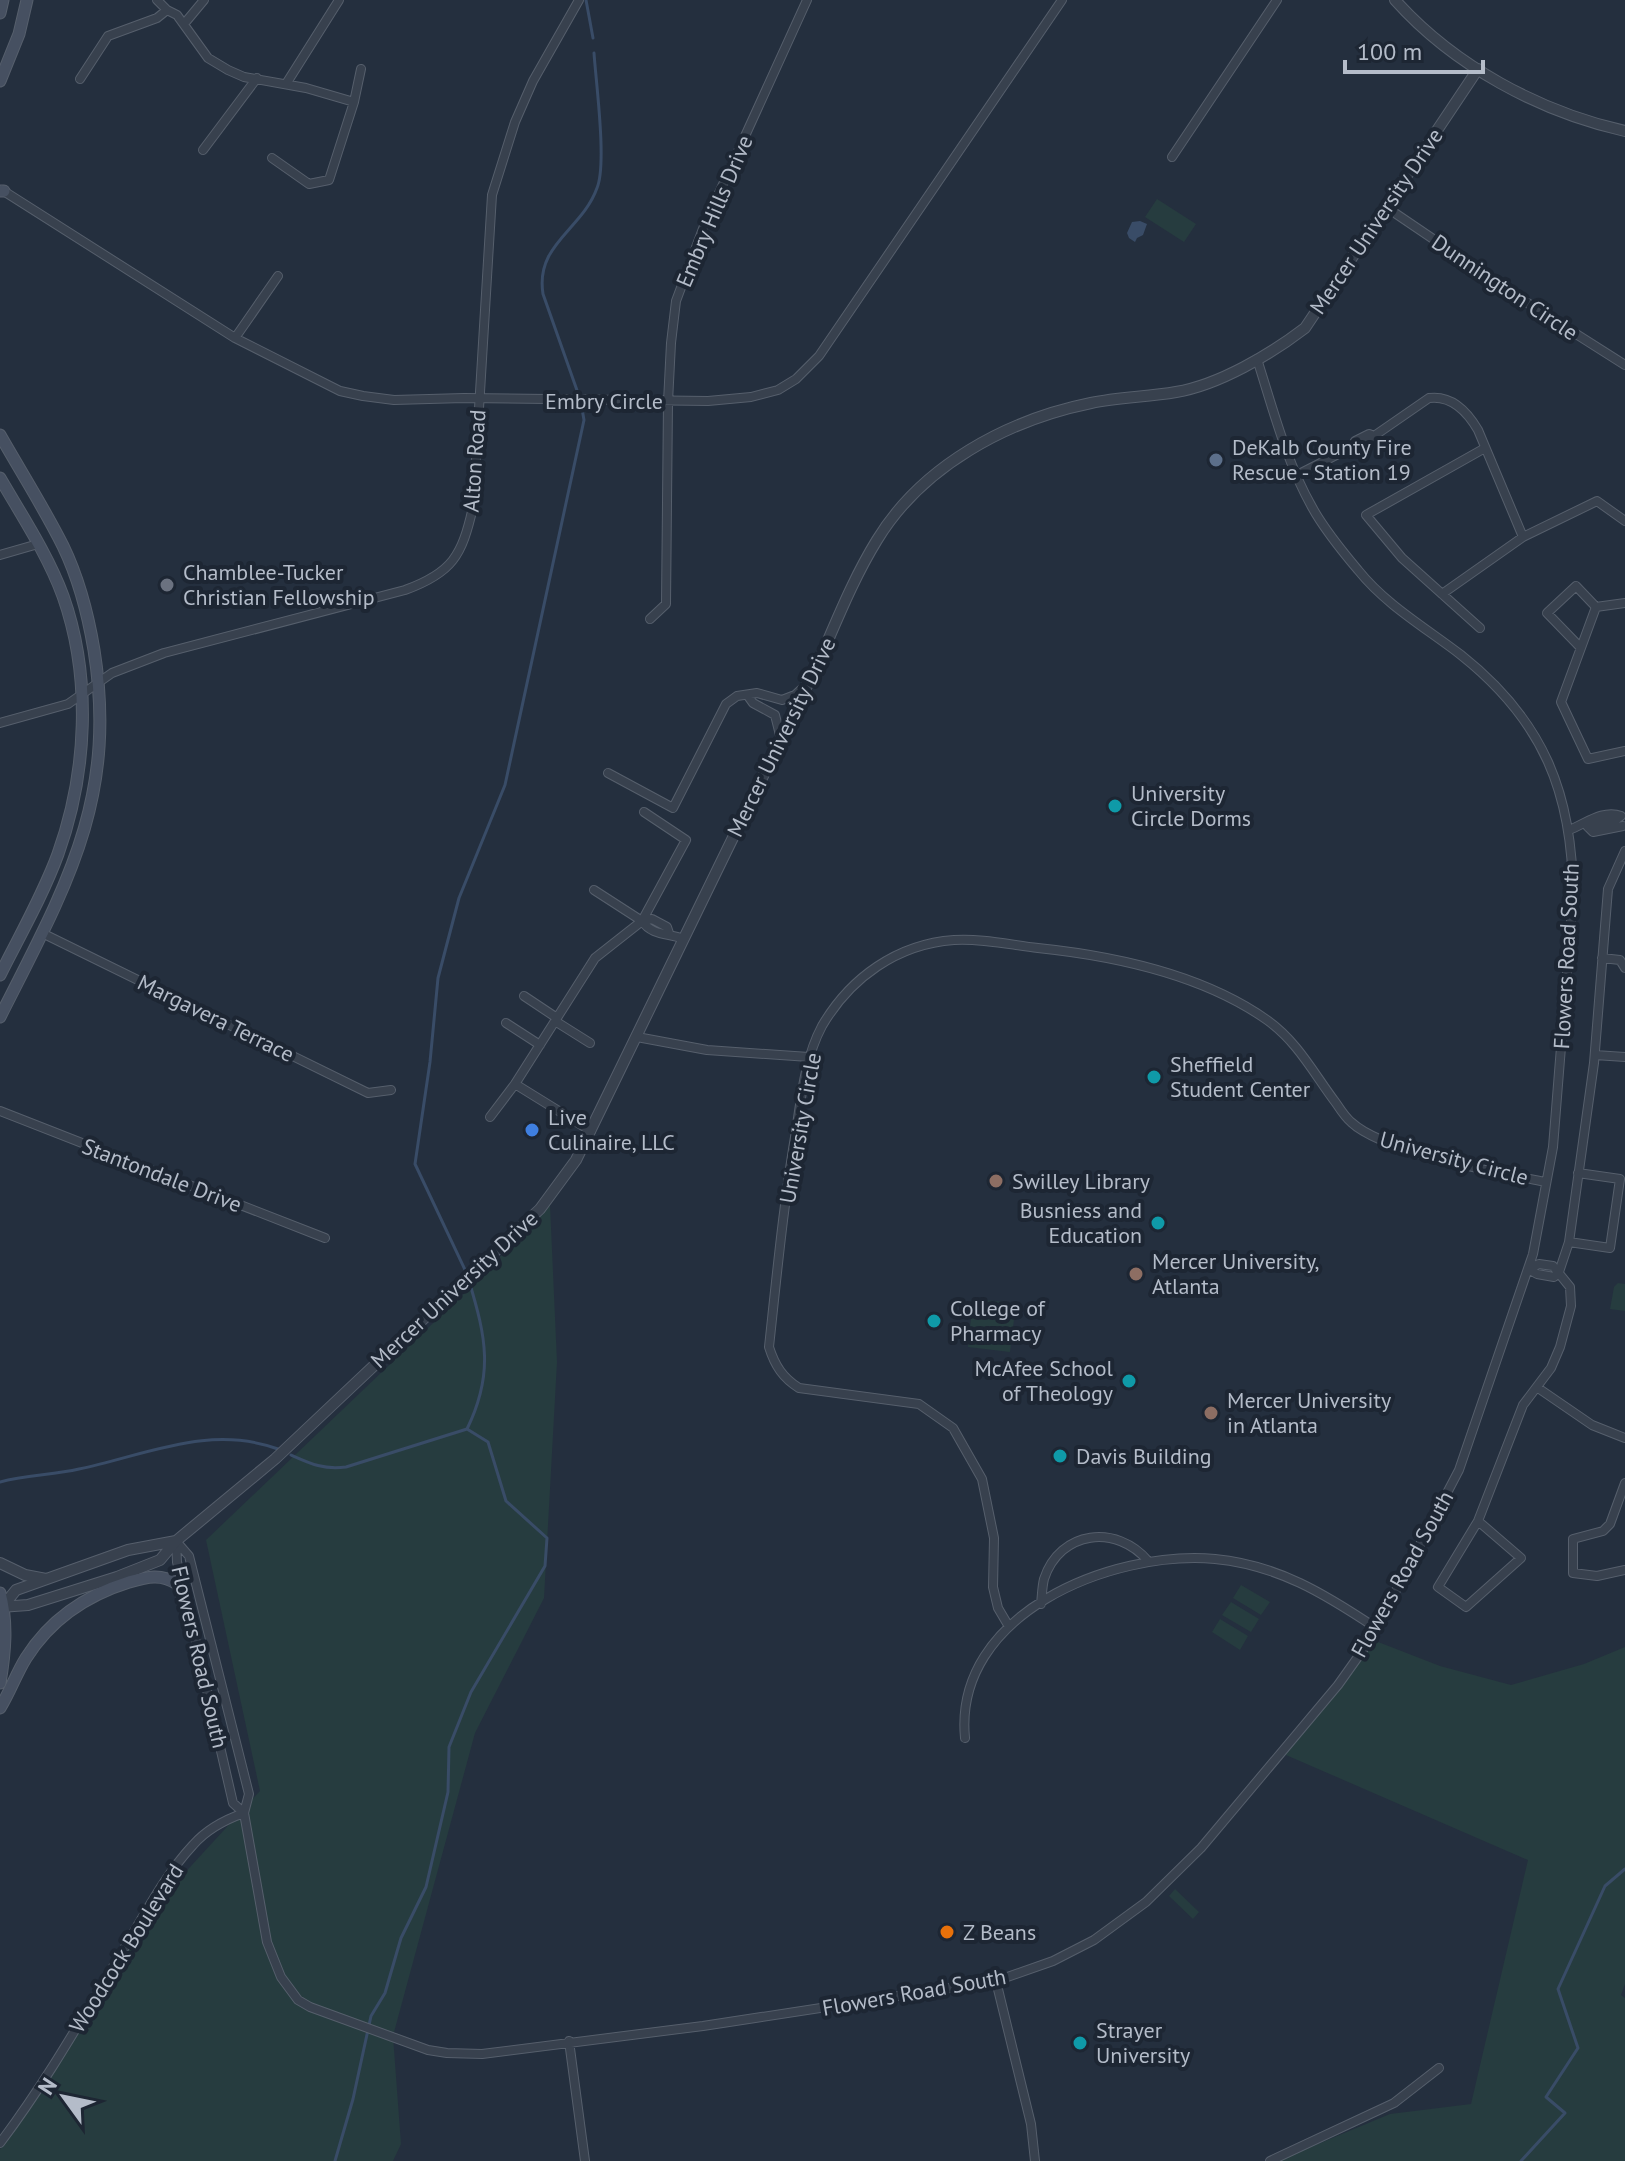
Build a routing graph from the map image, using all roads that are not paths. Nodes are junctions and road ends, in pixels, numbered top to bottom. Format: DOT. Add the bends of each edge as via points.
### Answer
graph roads {
  1 [pos="3,0"];
  2 [pos="27,0"];
  3 [pos="157,0"];
  4 [pos="204,0"];
  5 [pos="339,0"];
  6 [pos="579,0"];
  7 [pos="807,0"];
  8 [pos="1062,0"];
  9 [pos="1277,0"];
  10 [pos="1395,0"];
  11 [pos="167,10"];
  12 [pos="0,13"];
  13 [pos="184,24"];
  14 [pos="361,69"];
  15 [pos="1478,69"];
  16 [pos="257,78"];
  17 [pos="80,79"];
  18 [pos="0,81"];
  19 [pos="286,84"];
  20 [pos="354,102"];
  21 [pos="1625,131"];
  22 [pos="203,150"];
  23 [pos="1172,157"];
  24 [pos="272,158"];
  25 [pos="1,190"];
  26 [pos="1386,207"];
  27 [pos="278,276"];
  28 [pos="235,338"];
  29 [pos="1257,359"];
  30 [pos="1625,365"];
  31 [pos="479,400"];
  32 [pos="668,402"];
  33 [pos="0,435"];
  34 [pos="1485,448"];
  35 [pos="1297,475"];
  36 [pos="0,478"];
  37 [pos="1625,521"];
  38 [pos="1523,537"];
  39 [pos="38,544"];
  40 [pos="0,555"];
  41 [pos="1442,594"];
  42 [pos="1625,603"];
  43 [pos="1596,607"];
  44 [pos="650,619"];
  45 [pos="1480,628"];
  46 [pos="1580,647"];
  47 [pos="99,682"];
  48 [pos="808,683"];
  49 [pos="82,696"];
  50 [pos="748,696"];
  51 [pos="775,699"];
  52 [pos="769,712"];
  53 [pos="0,723"];
  54 [pos="781,740"];
  55 [pos="1625,751"];
  56 [pos="608,773"];
  57 [pos="644,812"];
  58 [pos="1623,816"];
  59 [pos="1585,826"];
  60 [pos="1623,826"];
  61 [pos="1569,830"];
  62 [pos="1625,839"];
  63 [pos="1625,851"];
  64 [pos="594,890"];
  65 [pos="642,921"];
  66 [pos="42,933"];
  67 [pos="684,939"];
  68 [pos="1602,958"];
  69 [pos="1625,968"];
  70 [pos="0,975"];
  71 [pos="524,996"];
  72 [pos="0,1017"];
  73 [pos="556,1020"];
  74 [pos="506,1023"];
  75 [pos="637,1037"];
  76 [pos="590,1043"];
  77 [pos="540,1045"];
  78 [pos="1595,1055"];
  79 [pos="809,1057"];
  80 [pos="1625,1057"];
  81 [pos="515,1084"];
  82 [pos="391,1090"];
  83 [pos="0,1111"];
  84 [pos="490,1117"];
  85 [pos="591,1131"];
  86 [pos="1578,1173"];
  87 [pos="1546,1182"];
  88 [pos="325,1238"];
  89 [pos="1569,1242"];
  90 [pos="1528,1269"];
  91 [pos="1559,1272"];
  92 [pos="1538,1388"];
  93 [pos="1625,1438"];
  94 [pos="1625,1483"];
  95 [pos="1478,1521"];
  96 [pos="176,1541"];
  97 [pos="1148,1561"];
  98 [pos="0,1563"];
  99 [pos="1625,1570"];
  100 [pos="48,1579"];
  101 [pos="0,1593"];
  102 [pos="1041,1604"];
  103 [pos="2,1606"];
  104 [pos="189,1611"];
  105 [pos="1008,1625"];
  106 [pos="1376,1628"];
  107 [pos="0,1683"];
  108 [pos="0,1708"];
  109 [pos="965,1738"];
  110 [pos="244,1813"];
  111 [pos="996,1981"];
  112 [pos="569,2041"];
  113 [pos="1439,2068"];
  114 [pos="0,2143"];
  115 [pos="585,2161"];
  116 [pos="1035,2161"];
  117 [pos="1270,2161"];
  1 -- 12 [label="main road"];
  2 -- 18 [label="main road"];
  3 -- 11 [label="street"];
  4 -- 13 [label="street"];
  5 -- 19 [label="street"];
  6 -- 31 [label="street, Alton Road" via="533,81 492,195"];
  7 -- 32 [label="street, Embry Hills Drive" via="686,270 676,301"];
  8 -- 32 [label="street, Embry Circle" via="819,356 778,390 737,399"];
  9 -- 23 [label="street"];
  10 -- 15 [label="street"];
  11 -- 13 [label="street"];
  11 -- 17 [label="street" via="108,36"];
  13 -- 16 [label="street" via="208,58"];
  14 -- 20 [label="street"];
  15 -- 21 [label="street" via="1556,111"];
  15 -- 26 [label="street, Mercer University Drive"];
  16 -- 19 [label="street"];
  16 -- 22 [label="street"];
  19 -- 20 [label="street"];
  20 -- 24 [label="street" via="329,180 309,184"];
  25 -- 28 [label="street, Embry Circle"];
  26 -- 29 [label="street, Mercer University Drive" via="1305,328"];
  26 -- 30 [label="street, Dunnington Circle"];
  27 -- 28 [label="street"];
  28 -- 31 [label="street, Embry Circle" via="340,391 394,400"];
  29 -- 35 [label="street, Flowers Road South"];
  29 -- 48 [label="street, Mercer University Drive" via="1176,392 1089,403 1050,414 967,451 921,487 878,538"];
  31 -- 32 [label="street, Embry Circle"];
  31 -- 47 [label="street, Alton Road" via="473,507 468,531 444,571 405,590 164,653"];
  32 -- 44 [label="street, Embry Hills Drive" via="666,604"];
  33 -- 47 [label="main road" via="64,546 88,617"];
  34 -- 35 [label="street" via="1471,418 1450,400 1429,398 1374,436 1355,441"];
  34 -- 38 [label="street"];
  34 -- 41 [label="street" via="1366,515"];
  35 -- 61 [label="street, Flowers Road South" via="1312,509 1360,573 1488,678 1525,718 1554,775"];
  36 -- 39 [label="main road"];
  37 -- 38 [label="street" via="1597,501"];
  38 -- 41 [label="street"];
  39 -- 40 [label="street"];
  39 -- 49 [label="main road" via="63,596"];
  41 -- 45 [label="street"];
  42 -- 43 [label="street"];
  43 -- 46 [label="street"];
  43 -- 46 [label="street" via="1576,586 1547,613"];
  46 -- 55 [label="street" via="1561,702 1588,759"];
  47 -- 49 [label="street, Alton Road"];
  47 -- 66 [label="main road" via="101,741 89,816 69,878"];
  48 -- 51 [label="street" via="795,695"];
  48 -- 54 [label="street, Mercer University Drive"];
  49 -- 53 [label="street, Alton Road"];
  49 -- 70 [label="main road" via="77,785 59,853"];
  50 -- 51 [label="street"];
  50 -- 52 [label="street"];
  50 -- 56 [label="street" via="726,704 673,808"];
  51 -- 52 [label="street"];
  52 -- 54 [label="street" via="775,715"];
  54 -- 67 [label="street, Mercer University Drive"];
  57 -- 65 [label="street" via="686,840"];
  58 -- 59 [label="street"];
  58 -- 60 [label="street"];
  59 -- 60 [label="street" via="1593,832"];
  59 -- 61 [label="street"];
  60 -- 62 [label="street"];
  61 -- 87 [label="street, Flowers Road South" via="1573,897"];
  63 -- 68 [label="street" via="1608,889"];
  64 -- 65 [label="street"];
  65 -- 67 [label="street" via="661,935"];
  65 -- 73 [label="street" via="595,958"];
  66 -- 72 [label="main road"];
  66 -- 82 [label="street, Margavera Terrace" via="368,1093"];
  67 -- 75 [label="street, Mercer University Drive"];
  68 -- 69 [label="street" via="1620,960"];
  68 -- 78 [label="street"];
  71 -- 73 [label="street"];
  73 -- 76 [label="street"];
  73 -- 77 [label="street"];
  74 -- 77 [label="street"];
  75 -- 79 [label="street" via="707,1050"];
  75 -- 85 [label="street, Mercer University Drive"];
  77 -- 81 [label="street"];
  78 -- 80 [label="street"];
  78 -- 86 [label="street"];
  79 -- 87 [label="street, University Circle" via="840,999 891,958 953,940 1068,951 1138,964 1248,1008 1297,1046 1350,1122 1373,1137 1482,1170"];
  79 -- 105 [label="street, University Circle" via="789,1173 769,1347 773,1359 787,1381 799,1388 919,1404 953,1428 982,1479 994,1538 993,1587"];
  81 -- 84 [label="street"];
  81 -- 85 [label="street"];
  83 -- 88 [label="street, Stantondale Drive"];
  85 -- 96 [label="street, Mercer University Drive" via="540,1209 275,1459"];
  86 -- 89 [label="street"];
  86 -- 89 [label="street" via="1620,1179 1610,1248"];
  87 -- 90 [label="street, Flowers Road South"];
  89 -- 91 [label="street"];
  90 -- 91 [label="street" via="1554,1277"];
  90 -- 106 [label="street, Flowers Road South" via="1459,1470"];
  91 -- 92 [label="street" via="1570,1287 1571,1306 1560,1347"];
  92 -- 93 [label="street" via="1592,1425"];
  92 -- 95 [label="street" via="1523,1405"];
  94 -- 99 [label="street" via="1610,1524 1573,1539 1573,1573 1597,1576"];
  95 -- 95 [label="street" via="1438,1587 1466,1607 1521,1558"];
  96 -- 100 [label="street, Mercer University Drive" via="128,1550"];
  96 -- 103 [label="street, Mercer University Drive" via="160,1560 132,1572 28,1605"];
  96 -- 104 [label="street, Flowers Road South"];
  96 -- 110 [label="street, Flowers Road South" via="189,1556 249,1794"];
  97 -- 102 [label="street" via="1071,1586"];
  97 -- 102 [label="street" via="1123,1540 1101,1535 1076,1542 1051,1564"];
  97 -- 106 [label="street" via="1215,1559 1279,1574 1320,1591"];
  98 -- 100 [label="street"];
  100 -- 103 [label="street, Mercer University Drive" via="15,1591"];
  101 -- 103 [label="main road"];
  102 -- 105 [label="street"];
  103 -- 107 [label="main road" via="5,1652"];
  104 -- 108 [label="main road" via="177,1584 152,1575 89,1598 43,1634"];
  104 -- 110 [label="street, Flowers Road South" via="233,1803"];
  105 -- 109 [label="street" via="972,1677"];
  106 -- 111 [label="street, Flowers Road South" via="1338,1685 1260,1778 1146,1902 1094,1940"];
  110 -- 112 [label="street, Flowers Road South" via="267,1942 281,1977 298,2000 447,2053 482,2054"];
  110 -- 114 [label="street, Woodcock Boulevard" via="226,1819 192,1845"];
  111 -- 112 [label="street, Flowers Road South"];
  111 -- 116 [label="street"];
  112 -- 115 [label="street"];
  113 -- 117 [label="street" via="1394,2103"];
}
